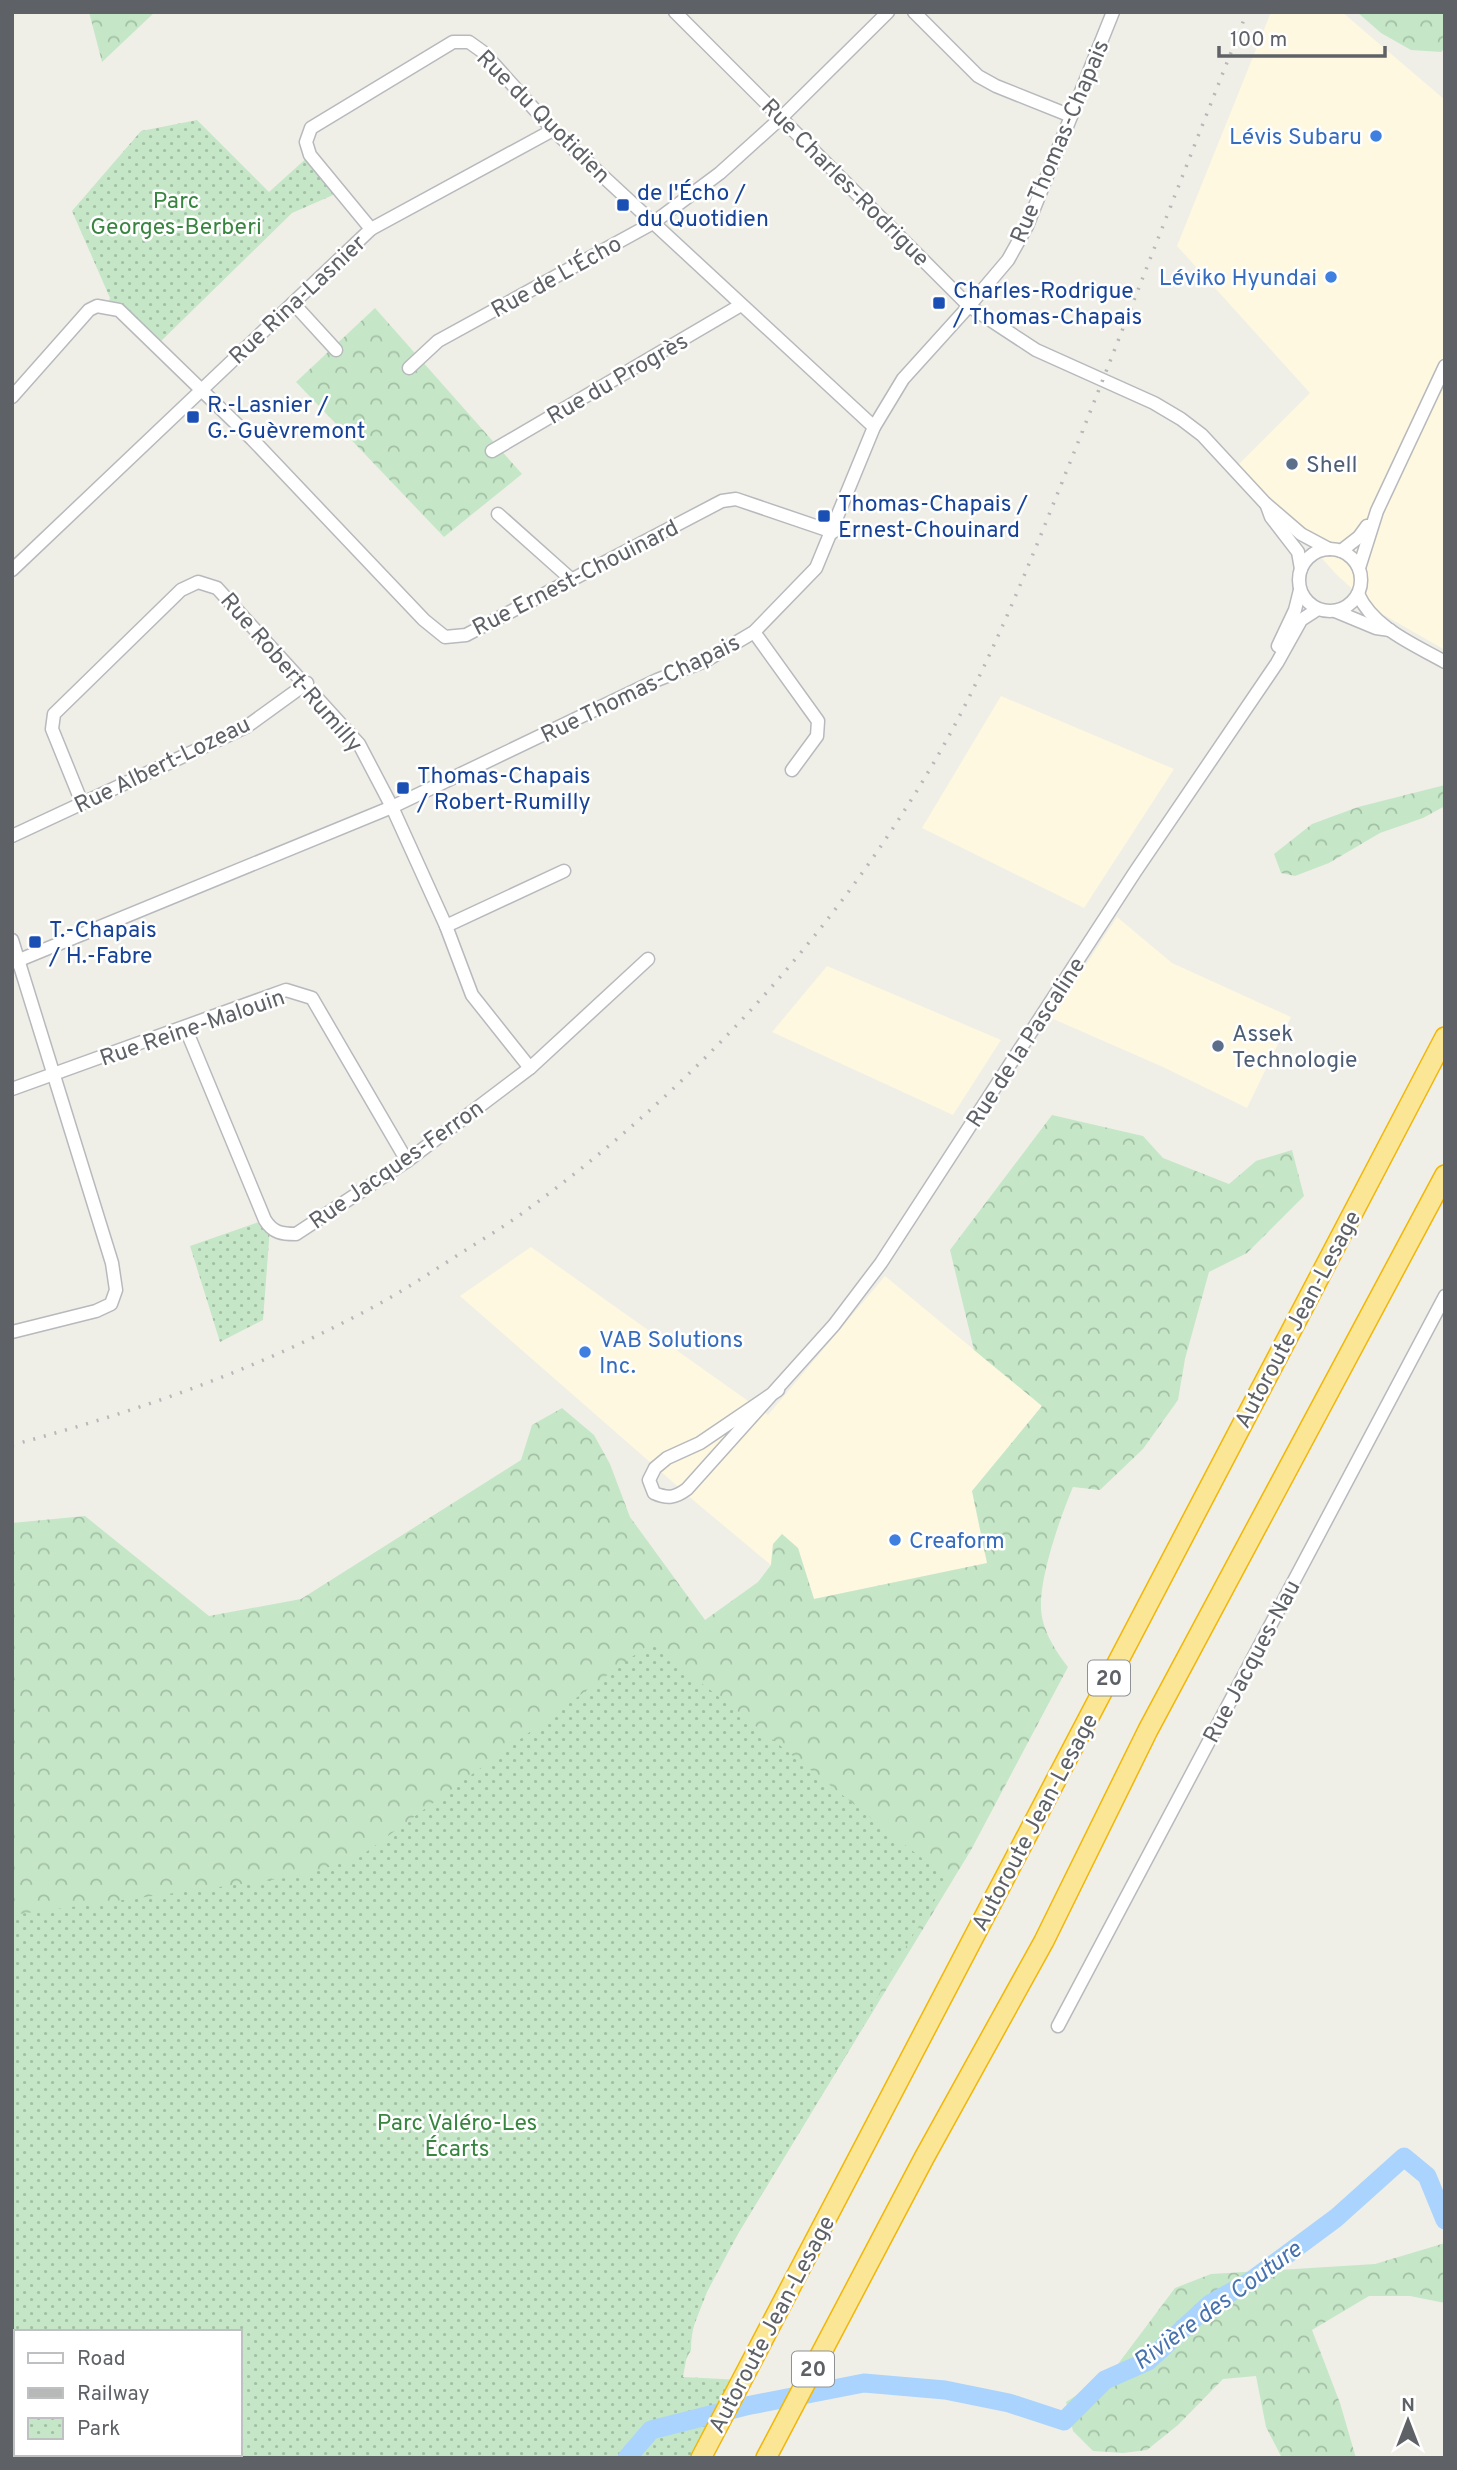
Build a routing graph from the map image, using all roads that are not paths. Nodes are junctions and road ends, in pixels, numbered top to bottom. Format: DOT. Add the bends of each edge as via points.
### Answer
graph roads {
  1 [pos="675,12"];
  2 [pos="888,12"];
  3 [pos="914,12"];
  4 [pos="1113,12"];
  5 [pos="1071,116"];
  6 [pos="782,117"];
  7 [pos="553,130"];
  8 [pos="653,223"];
  9 [pos="371,229"];
  10 [pos="293,303"];
  11 [pos="741,305"];
  12 [pos="969,306"];
  13 [pos="336,350"];
  14 [pos="1445,366"];
  15 [pos="409,368"];
  16 [pos="201,391"];
  17 [pos="12,397"];
  18 [pos="874,427"];
  19 [pos="492,452"];
  20 [pos="1265,503"];
  21 [pos="1377,511"];
  22 [pos="498,514"];
  23 [pos="833,532"];
  24 [pos="1335,550"];
  25 [pos="1359,568"];
  26 [pos="1301,569"];
  27 [pos="12,570"];
  28 [pos="572,580"];
  29 [pos="1300,590"];
  30 [pos="1358,594"];
  31 [pos="1318,609"];
  32 [pos="1334,611"];
  33 [pos="1390,631"];
  34 [pos="754,632"];
  35 [pos="1445,662"];
  36 [pos="307,683"];
  37 [pos="1260,684"];
  38 [pos="792,770"];
  39 [pos="82,803"];
  40 [pos="391,807"];
  41 [pos="12,836"];
  42 [pos="564,871"];
  43 [pos="446,926"];
  44 [pos="12,940"];
  45 [pos="648,959"];
  46 [pos="16,962"];
  47 [pos="185,1027"];
  48 [pos="1445,1037"];
  49 [pos="530,1068"];
  50 [pos="53,1076"];
  51 [pos="12,1089"];
  52 [pos="407,1161"];
  53 [pos="1445,1175"];
  54 [pos="1445,1296"];
  55 [pos="12,1332"];
  56 [pos="778,1391"];
  57 [pos="1058,2026"];
  58 [pos="701,2458"];
  59 [pos="766,2458"];
  1 -- 6 [label="street, Rue Charles-Rodrigue"];
  2 -- 6 [label="street, Rue de L'Écho"];
  3 -- 5 [label="street" via="978,76"];
  4 -- 5 [label="street, Rue Thomas-Chapais"];
  5 -- 12 [label="street, Rue Thomas-Chapais" via="1027,226 1008,260"];
  6 -- 8 [label="street, Rue de L'Écho" via="720,173"];
  6 -- 12 [label="street, Rue Charles-Rodrigue"];
  7 -- 8 [label="street, Rue du Quotidien"];
  7 -- 9 [label="street, Rue Rina-Lasnier"];
  7 -- 9 [label="street, Rue du Quotidien" via="483,52 469,42 453,42 311,128 306,142 310,155"];
  8 -- 11 [label="street, Rue du Quotidien"];
  8 -- 15 [label="street, Rue de L'Écho" via="438,341"];
  9 -- 10 [label="street, Rue Rina-Lasnier"];
  10 -- 13 [label="street"];
  10 -- 16 [label="street, Rue Rina-Lasnier"];
  11 -- 18 [label="street, Rue du Quotidien"];
  11 -- 19 [label="street, Rue du Progrès"];
  12 -- 18 [label="street, Rue Thomas-Chapais" via="903,379"];
  12 -- 20 [label="street, Rue Charles-Rodrigue" via="1035,350 1181,419 1202,435"];
  14 -- 21 [label="street"];
  16 -- 17 [label="street" via="119,310 97,306"];
  16 -- 27 [label="street, Rue Rina-Lasnier"];
  16 -- 28 [label="street, Rue Ernest-Chouinard" via="445,637 466,635"];
  18 -- 23 [label="street, Rue Thomas-Chapais"];
  20 -- 24 [label="street, Rue Charles-Rodrigue" via="1301,534"];
  20 -- 26 [label="street, Rue Charles-Rodrigue" via="1298,552"];
  21 -- 24 [label="street" via="1360,537"];
  21 -- 25 [label="street"];
  22 -- 28 [label="street"];
  23 -- 28 [label="street, Rue Ernest-Chouinard" via="736,499 722,501"];
  23 -- 34 [label="street, Rue Thomas-Chapais" via="816,568"];
  24 -- 25 [label="street" via="1351,557"];
  24 -- 26 [label="street" via="1311,555"];
  25 -- 30 [label="street"];
  26 -- 29 [label="street"];
  29 -- 31 [label="street"];
  29 -- 37 [label="street, Rue de la Pascaline"];
  30 -- 32 [label="street" via="1346,607"];
  30 -- 33 [label="street"];
  31 -- 32 [label="street"];
  31 -- 37 [label="street, Rue de la Pascaline" via="1301,620"];
  32 -- 33 [label="street"];
  33 -- 35 [label="street"];
  34 -- 38 [label="street" via="818,721 817,736"];
  34 -- 40 [label="street, Rue Thomas-Chapais" via="705,661"];
  36 -- 39 [label="street, Rue Albert-Lozeau" via="246,727"];
  36 -- 39 [label="street, Rue Robert-Rumilly" via="218,587 198,582 181,590 54,714 52,729"];
  36 -- 40 [label="street, Rue Robert-Rumilly" via="359,744"];
  37 -- 56 [label="street, Rue de la Pascaline" via="881,1263"];
  39 -- 41 [label="street, Rue Albert-Lozeau"];
  40 -- 43 [label="street, Rue Robert-Rumilly"];
  40 -- 46 [label="street, Rue Thomas-Chapais"];
  42 -- 43 [label="street"];
  43 -- 49 [label="street, Rue Robert-Rumilly" via="472,995"];
  44 -- 46 [label="street"];
  45 -- 49 [label="street, Rue Jacques-Ferron"];
  46 -- 50 [label="street"];
  47 -- 50 [label="street, Rue Reine-Malouin"];
  47 -- 52 [label="street, Rue Reine-Malouin" via="286,990 312,998"];
  47 -- 52 [label="street, Rue Jacques-Ferron" via="270,1228 296,1234"];
  48 -- 58 [label="highway, Autoroute Jean-Lesage / 20"];
  49 -- 52 [label="street, Rue Jacques-Ferron"];
  50 -- 51 [label="street, Rue Reine-Malouin"];
  50 -- 55 [label="street" via="112,1263 116,1290 111,1304 96,1311"];
  53 -- 59 [label="highway, 20" via="1148,1730 1044,1941"];
  54 -- 57 [label="street, Rue Jacques-Nau"];
  56 -- 56 [label="street, Rue de la Pascaline" via="654,1468 649,1480 654,1493 667,1499 687,1489"];
}
